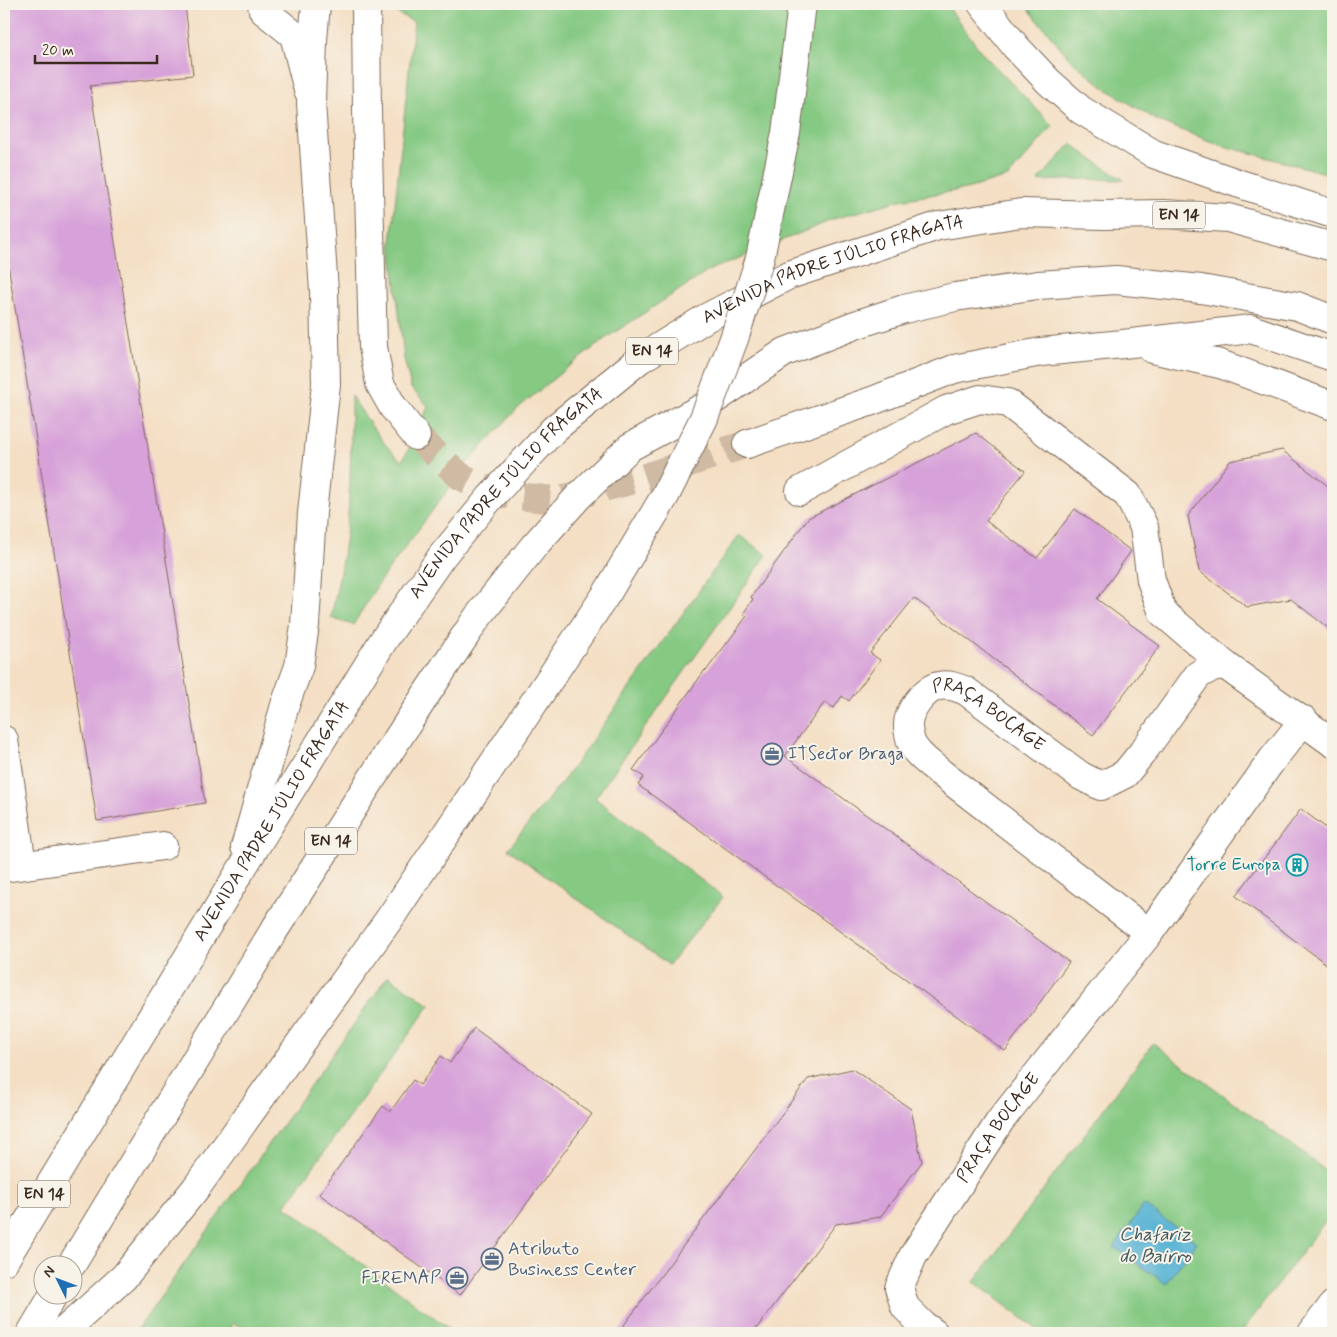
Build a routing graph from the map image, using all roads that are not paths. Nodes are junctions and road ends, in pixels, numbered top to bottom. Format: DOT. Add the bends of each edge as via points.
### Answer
graph roads {
  1 [pos="262,4"];
  2 [pos="316,4"];
  3 [pos="366,4"];
  4 [pos="802,4"];
  5 [pos="982,4"];
  6 [pos="311,103"];
  7 [pos="1154,154"];
  8 [pos="1333,195"];
  9 [pos="1333,214"];
  10 [pos="1333,247"];
  11 [pos="1333,320"];
  12 [pos="1123,344"];
  13 [pos="1333,357"];
  14 [pos="1333,406"];
  15 [pos="416,436"];
  16 [pos="747,444"];
  17 [pos="800,491"];
  18 [pos="1225,665"];
  19 [pos="1304,720"];
  20 [pos="4,740"];
  21 [pos="1333,743"];
  22 [pos="163,846"];
  23 [pos="13,867"];
  24 [pos="236,878"];
  25 [pos="1149,933"];
  26 [pos="78,1254"];
  27 [pos="4,1261"];
  28 [pos="48,1304"];
  29 [pos="1333,1305"];
  30 [pos="30,1333"];
  31 [pos="62,1333"];
  32 [pos="934,1333"];
  33 [pos="1312,1333"];
  1 -- 6 [label="main road" via="263,10 294,35"];
  2 -- 6 [label="main road"];
  3 -- 15 [label="main road" via="373,348 380,384"];
  4 -- 31 [label="main road, bridge" via="786,133 760,258 704,418 665,496 607,593 390,918 196,1188 124,1277"];
  5 -- 7 [label="main road" via="1022,54 1081,110"];
  6 -- 24 [label="main road" via="324,291 326,384 312,513 306,625 299,666"];
  7 -- 8 [label="main road"];
  7 -- 9 [label="main road"];
  10 -- 24 [label="main road, AVENIDA PADRE JÚLIO FRAGATA / EN 14" via="1228,218 1021,213 938,226 789,274 706,318 640,358 554,430 490,498 442,556 383,641"];
  11 -- 26 [label="main road, EN 14" via="1297,306 1201,289 1116,280 1038,285 955,297 904,309 785,352 702,408 630,447 578,497 534,546 477,618 273,932"];
  12 -- 13 [label="main road" via="1251,329"];
  12 -- 14 [label="main road" via="1220,364"];
  12 -- 16 [label="main road" via="1041,352 954,369"];
  17 -- 18 [label="main road" via="946,410 980,400 1008,403 1128,495 1144,527 1151,580 1163,613"];
  18 -- 19 [label="main road"];
  18 -- 25 [label="main road, PRAÇA BOCAGE" via="1212,667 1198,675 1124,774 1101,786 1081,776 966,691 950,685 931,689 912,712 908,727 912,744 921,755"];
  19 -- 21 [label="main road"];
  19 -- 25 [label="main road, PRAÇA BOCAGE"];
  20 -- 23 [label="main road"];
  22 -- 23 [label="main road"];
  24 -- 27 [label="main road, AVENIDA PADRE JÚLIO FRAGATA / EN 14"];
  25 -- 32 [label="main road, PRAÇA BOCAGE" via="1000,1121 914,1256 899,1288 905,1307"];
  28 -- 30 [label="main road"];
  29 -- 33 [label="main road"];
}
